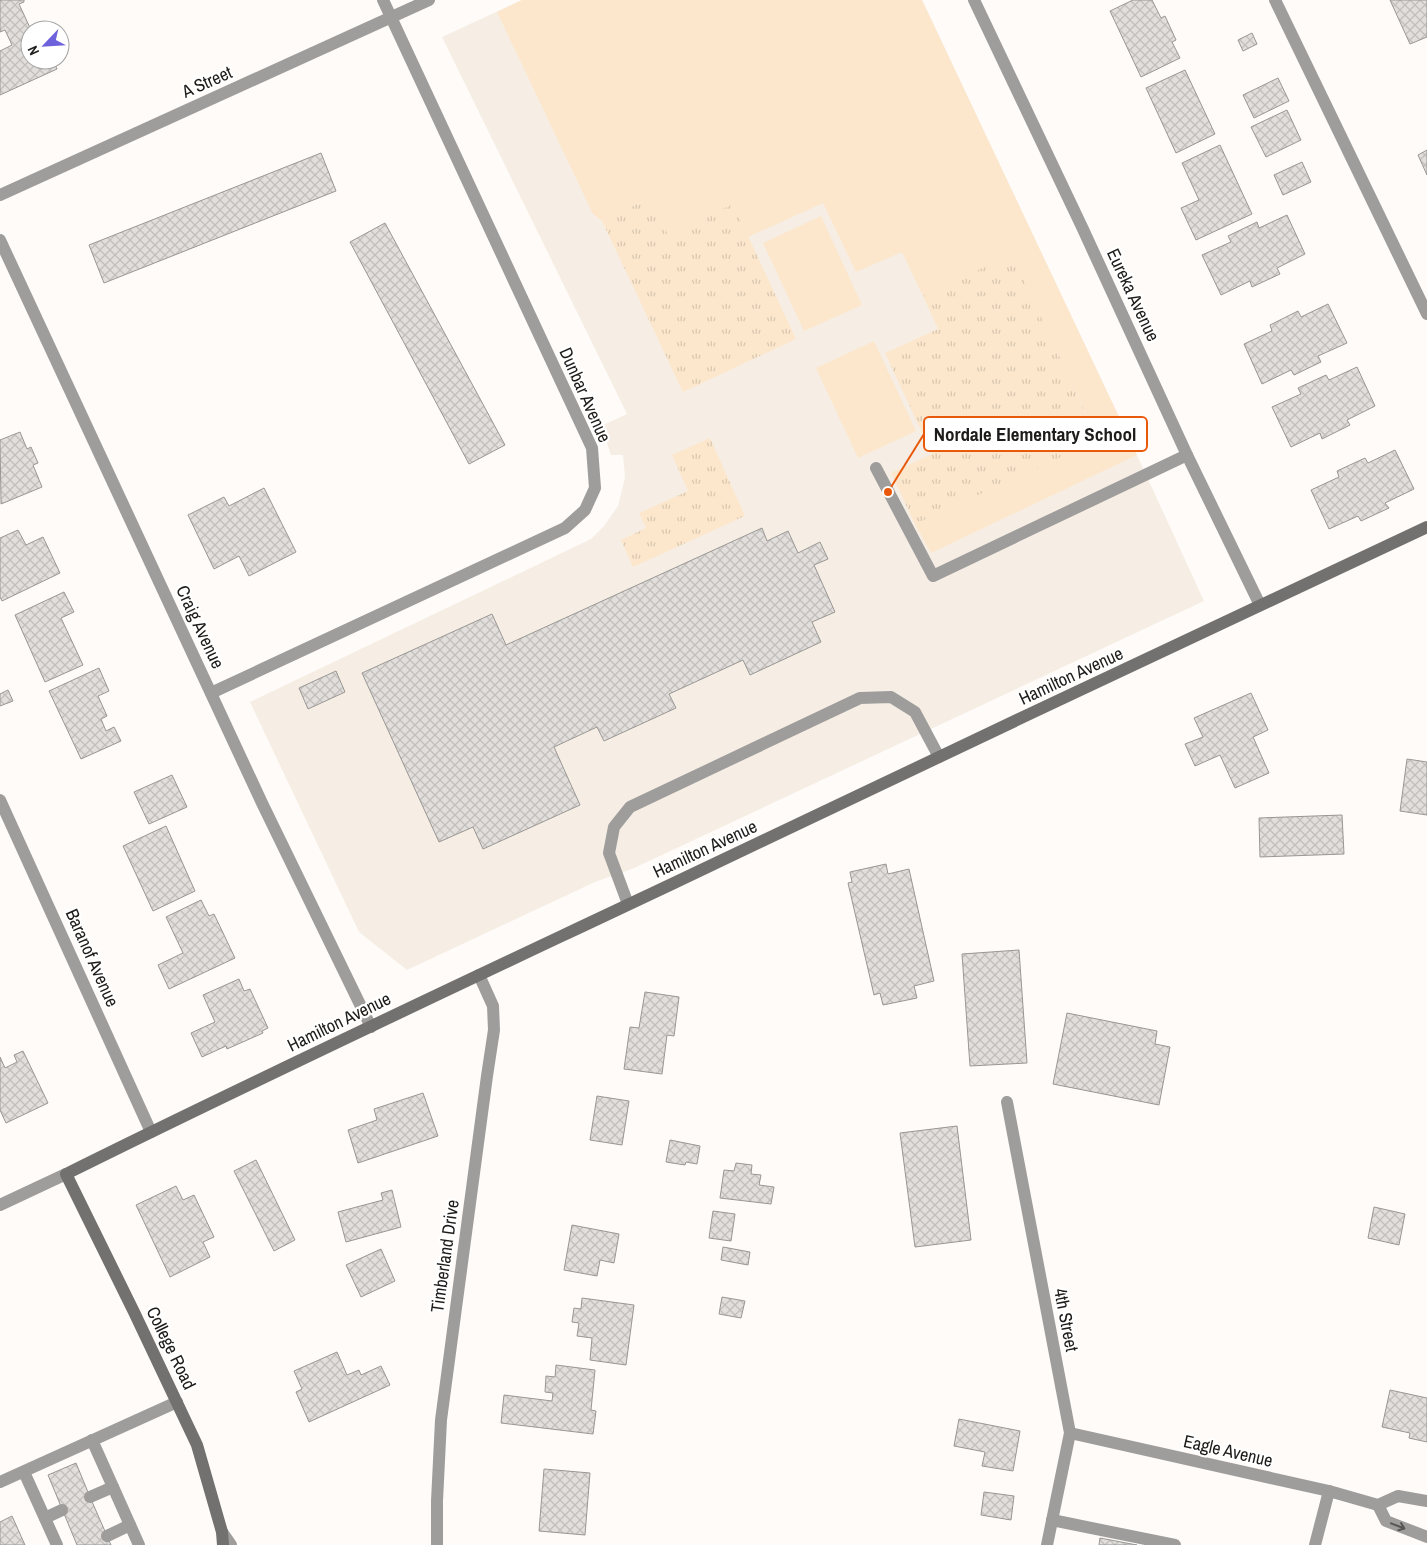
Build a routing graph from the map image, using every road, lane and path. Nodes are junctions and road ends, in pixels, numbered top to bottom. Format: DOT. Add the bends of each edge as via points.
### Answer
graph roads {
  1 [pos="383,0"];
  2 [pos="429,0"];
  3 [pos="974,0"];
  4 [pos="1275,0"];
  5 [pos="391,18"];
  6 [pos="0,195"];
  7 [pos="0,240"];
  8 [pos="1427,314"];
  9 [pos="1187,455"];
  10 [pos="876,468"];
  11 [pos="1427,527"];
  12 [pos="1260,605"];
  13 [pos="211,693"];
  14 [pos="939,757"];
  15 [pos="0,800"];
  16 [pos="628,904"];
  17 [pos="479,975"];
  18 [pos="371,1027"];
  19 [pos="1007,1102"];
  20 [pos="151,1132"];
  21 [pos="66,1174"];
  22 [pos="0,1205"];
  23 [pos="177,1402"];
  24 [pos="1070,1433"];
  25 [pos="92,1440"];
  26 [pos="24,1472"];
  27 [pos="0,1482"];
  28 [pos="113,1487"];
  29 [pos="1328,1491"];
  30 [pos="90,1498"];
  31 [pos="1427,1501"];
  32 [pos="1378,1505"];
  33 [pos="62,1510"];
  34 [pos="45,1518"];
  35 [pos="1052,1520"];
  36 [pos="130,1525"];
  37 [pos="107,1536"];
  38 [pos="1427,1537"];
  39 [pos="223,1538"];
  40 [pos="57,1545"];
  41 [pos="139,1545"];
  42 [pos="231,1545"];
  43 [pos="437,1545"];
  44 [pos="1047,1545"];
  45 [pos="1175,1545"];
  46 [pos="1315,1545"];
  1 -- 5 [label="street, Dunbar Avenue"];
  2 -- 5 [label="street, A Street"];
  3 -- 9 [label="street, Eureka Avenue"];
  4 -- 8 [label="street"];
  5 -- 6 [label="street, A Street"];
  5 -- 13 [label="street, Dunbar Avenue" via="592,448 595,488 585,510 565,528"];
  7 -- 13 [label="street, Craig Avenue"];
  9 -- 10 [label="street" via="933,576"];
  9 -- 12 [label="street, Eureka Avenue"];
  11 -- 12 [label="street, Hamilton Avenue"];
  12 -- 14 [label="street, Hamilton Avenue"];
  13 -- 18 [label="street, Craig Avenue"];
  14 -- 16 [label="street, Hamilton Avenue"];
  14 -- 16 [label="street" via="915,712 891,697 860,698 630,806 614,827 609,853"];
  15 -- 20 [label="street, Baranof Avenue"];
  16 -- 17 [label="street, Hamilton Avenue"];
  17 -- 18 [label="street, Hamilton Avenue"];
  17 -- 43 [label="street, Timberland Drive" via="493,1006 494,1030 441,1420"];
  18 -- 20 [label="street, Hamilton Avenue"];
  19 -- 24 [label="street, 4th Street"];
  20 -- 21 [label="street, Hamilton Avenue"];
  21 -- 22 [label="street, Hamilton Avenue"];
  21 -- 23 [label="street, College Road"];
  23 -- 25 [label="street"];
  23 -- 39 [label="street, College Road" via="197,1445"];
  24 -- 29 [label="street, Eagle Avenue"];
  24 -- 35 [label="street, 4th Street"];
  25 -- 26 [label="street"];
  25 -- 28 [label="street"];
  26 -- 27 [label="street"];
  26 -- 34 [label="street"];
  28 -- 30 [label="street"];
  28 -- 36 [label="street"];
  29 -- 32 [label="street, Eagle Avenue"];
  29 -- 46 [label="street"];
  31 -- 32 [label="street" via="1398,1496"];
  32 -- 38 [label="street, one-way" via="1386,1521"];
  33 -- 34 [label="street"];
  34 -- 40 [label="street"];
  35 -- 44 [label="street, 4th Street"];
  35 -- 45 [label="street"];
  36 -- 37 [label="street"];
  36 -- 41 [label="street"];
  39 -- 42 [label="street"];
}
